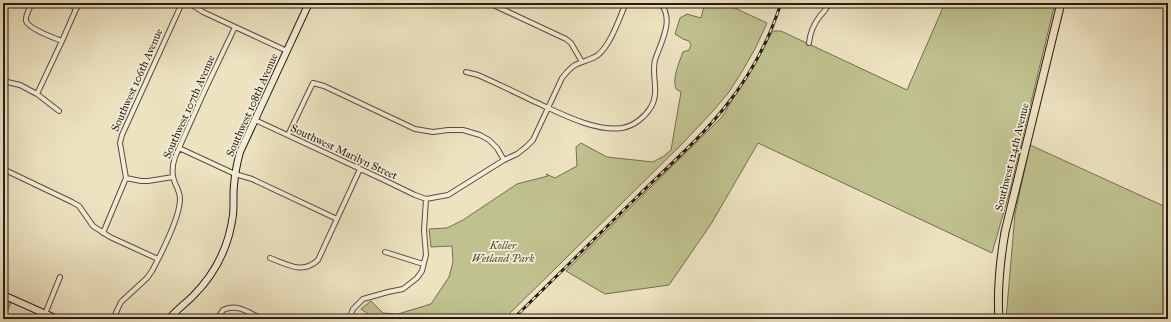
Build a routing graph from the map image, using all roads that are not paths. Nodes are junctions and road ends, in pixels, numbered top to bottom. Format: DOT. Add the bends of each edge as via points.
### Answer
graph roads {
  1 [pos="32,3"];
  2 [pos="69,3"];
  3 [pos="81,3"];
  4 [pos="182,3"];
  5 [pos="189,3"];
  6 [pos="309,3"];
  7 [pos="488,3"];
  8 [pos="626,3"];
  9 [pos="660,3"];
  10 [pos="829,3"];
  11 [pos="1061,3"];
  12 [pos="76,8"];
  13 [pos="235,27"];
  14 [pos="62,42"];
  15 [pos="809,43"];
  16 [pos="287,51"];
  17 [pos="582,62"];
  18 [pos="466,72"];
  19 [pos="3,81"];
  20 [pos="37,94"];
  21 [pos="547,107"];
  22 [pos="59,111"];
  23 [pos="255,120"];
  24 [pos="288,135"];
  25 [pos="179,148"];
  26 [pos="504,160"];
  27 [pos="3,169"];
  28 [pos="360,169"];
  29 [pos="235,174"];
  30 [pos="173,177"];
  31 [pos="126,178"];
  32 [pos="426,199"];
  33 [pos="337,218"];
  34 [pos="103,233"];
  35 [pos="385,252"];
  36 [pos="270,258"];
  37 [pos="158,259"];
  38 [pos="423,264"];
  39 [pos="60,277"];
  40 [pos="3,295"];
  41 [pos="44,316"];
  42 [pos="57,319"];
  43 [pos="113,319"];
  44 [pos="169,319"];
  45 [pos="217,319"];
  46 [pos="262,319"];
  47 [pos="349,319"];
  48 [pos="999,319"];
  1 -- 14 [label="street" via="27,14 28,25"];
  2 -- 12 [label="street"];
  3 -- 12 [label="street"];
  4 -- 31 [label="street, Southwest 106th Avenue" via="122,135 120,143"];
  5 -- 13 [label="street"];
  6 -- 16 [label="street, Southwest 108th Avenue"];
  7 -- 17 [label="street" via="566,39"];
  8 -- 17 [label="street" via="602,51"];
  9 -- 21 [label="street" via="665,11 667,23 654,67 656,92 651,107 640,120 623,128 612,128 585,124"];
  10 -- 15 [label="street" via="813,26"];
  11 -- 48 [label="main road, Southwest 124th Avenue" via="1005,232 1000,275"];
  12 -- 14 [label="street"];
  13 -- 16 [label="street"];
  13 -- 25 [label="street, Southwest 107th Avenue"];
  14 -- 20 [label="street"];
  16 -- 23 [label="street, Southwest 108th Avenue"];
  17 -- 21 [label="street" via="571,68 562,78"];
  18 -- 21 [label="street" via="478,75"];
  19 -- 20 [label="street" via="20,85"];
  20 -- 22 [label="street"];
  21 -- 26 [label="street" via="533,140 526,148"];
  23 -- 24 [label="street, Southwest Marilyn Street"];
  23 -- 29 [label="street, Southwest 108th Avenue" via="240,152"];
  24 -- 26 [label="street" via="313,83 415,129 433,132 463,130 480,135 497,148"];
  24 -- 28 [label="street, Southwest Marilyn Street"];
  25 -- 29 [label="street"];
  25 -- 30 [label="street, Southwest 107th Avenue" via="173,163"];
  26 -- 32 [label="street" via="448,195"];
  27 -- 34 [label="street" via="79,206 93,226"];
  28 -- 32 [label="street, Southwest Marilyn Street"];
  28 -- 33 [label="street"];
  29 -- 33 [label="street" via="252,179"];
  29 -- 44 [label="street, Southwest 108th Avenue" via="232,221 218,263 204,283"];
  30 -- 31 [label="street" via="141,182"];
  30 -- 37 [label="street, Southwest 107th Avenue" via="180,197 180,207"];
  31 -- 34 [label="street"];
  32 -- 38 [label="street" via="426,255"];
  33 -- 36 [label="street" via="320,257 313,265 305,268 294,267"];
  34 -- 37 [label="street"];
  35 -- 38 [label="street"];
  37 -- 43 [label="street, Southwest 107th Avenue" via="147,278 121,302"];
  38 -- 47 [label="street" via="417,278 403,289 363,299 353,309"];
  39 -- 41 [label="street"];
  40 -- 41 [label="street"];
  41 -- 42 [label="street"];
  45 -- 46 [label="street" via="223,310 233,307"];
}
